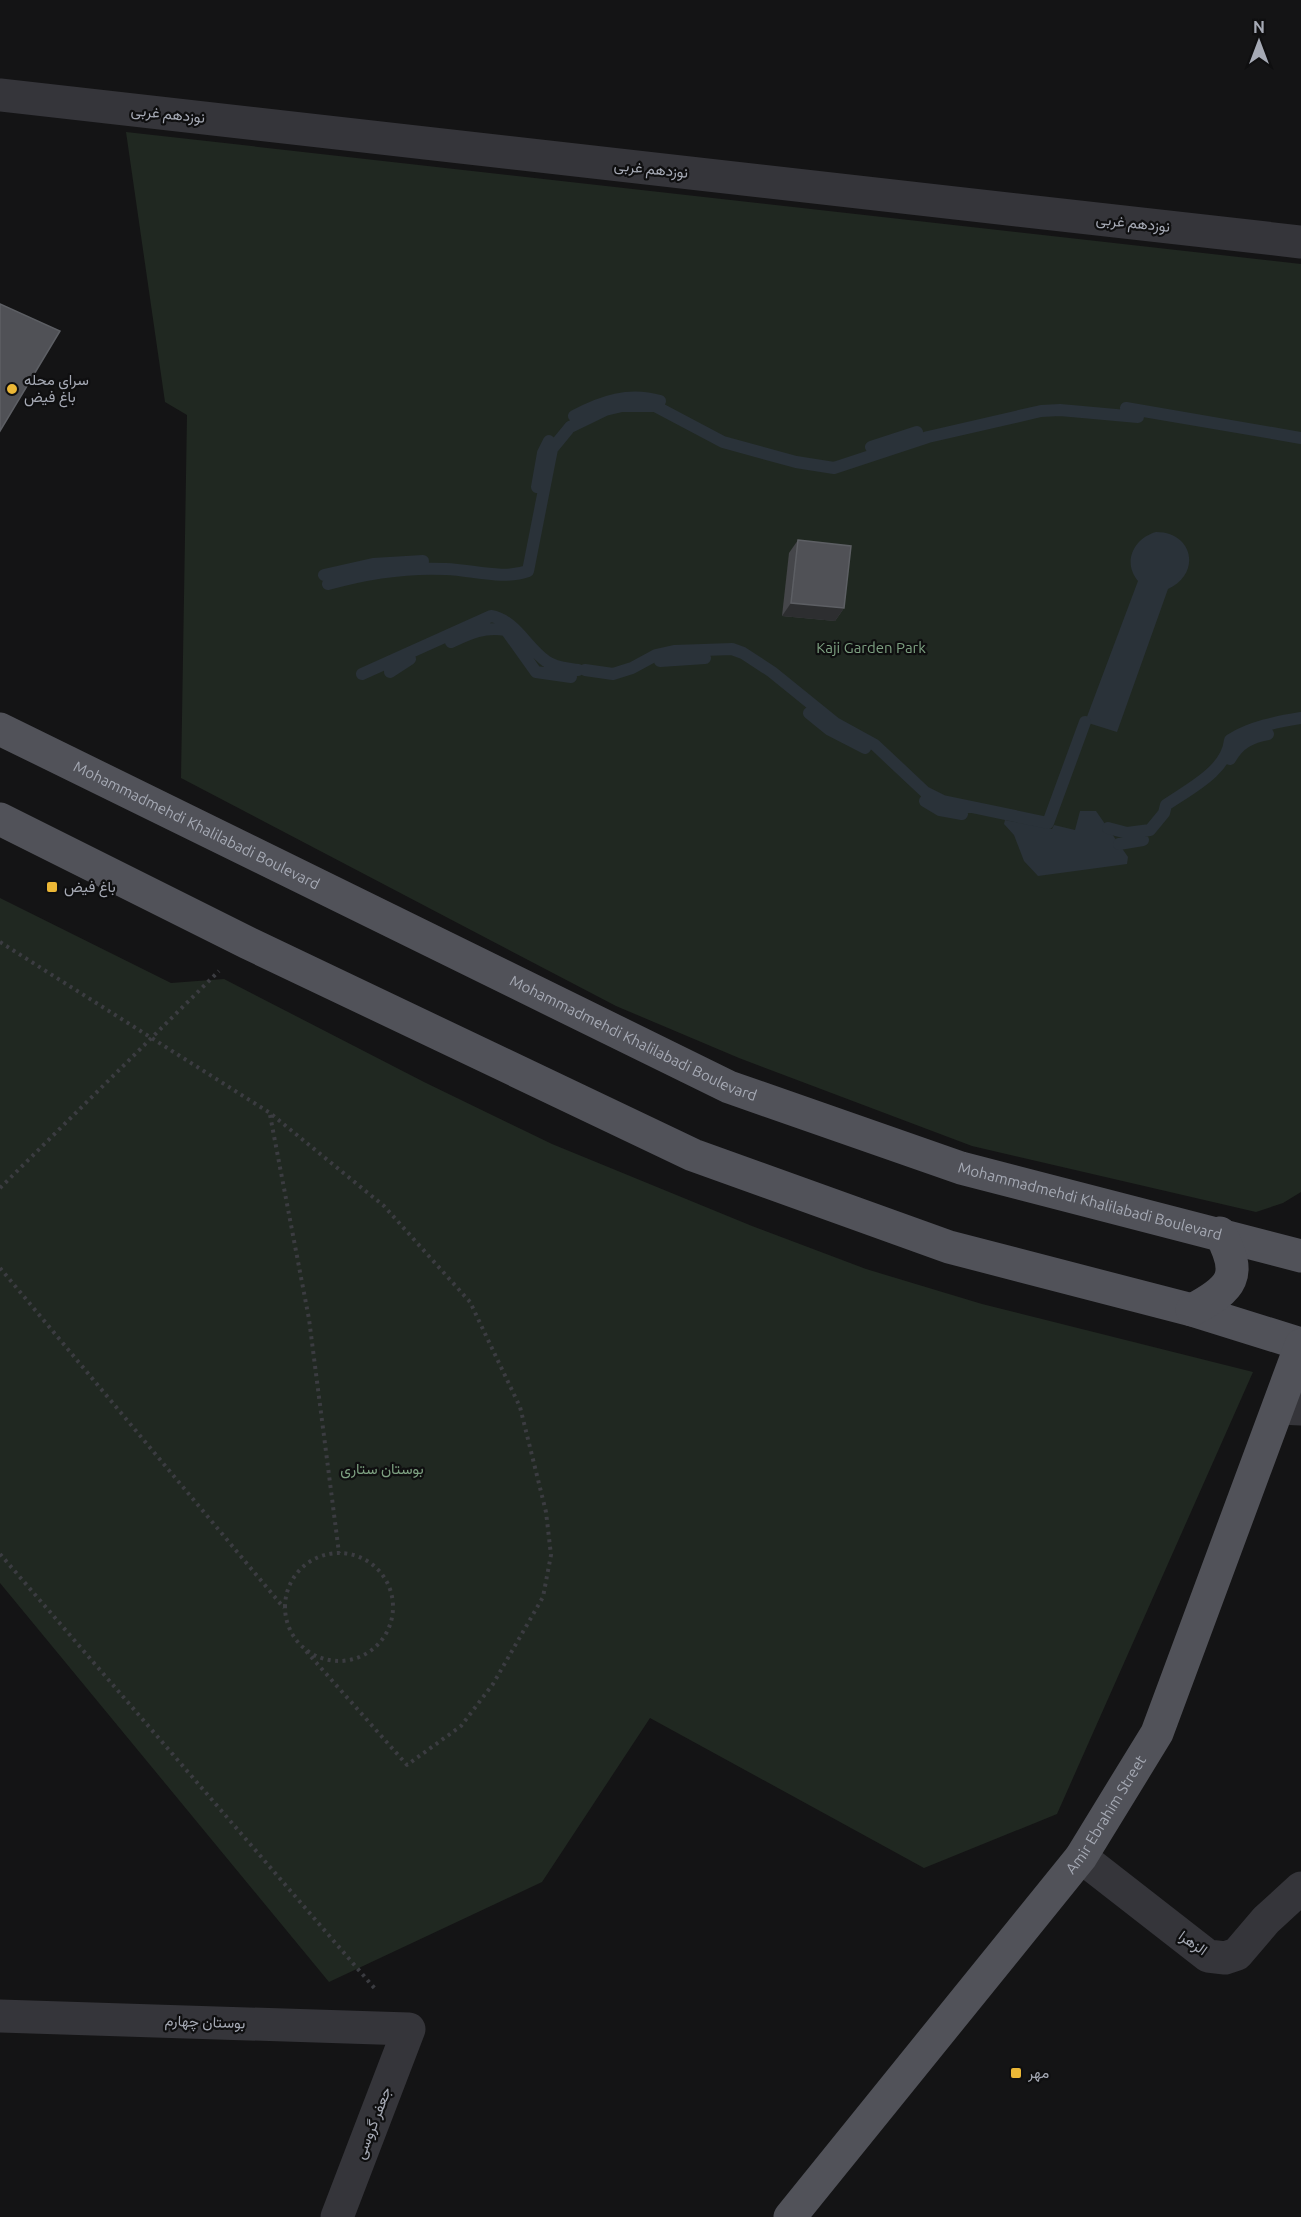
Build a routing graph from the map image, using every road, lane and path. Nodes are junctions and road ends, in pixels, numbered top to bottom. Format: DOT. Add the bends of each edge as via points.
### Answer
graph roads {
  1 [pos="0,95"];
  2 [pos="1301,242"];
  3 [pos="0,729"];
  4 [pos="0,819"];
  5 [pos="0,942"];
  6 [pos="248,943"];
  7 [pos="151,1038"];
  8 [pos="270,1113"];
  9 [pos="0,1188"];
  10 [pos="1220,1233"];
  11 [pos="1301,1256"];
  12 [pos="0,1268"];
  13 [pos="1192,1310"];
  14 [pos="1301,1344"];
  15 [pos="1290,1409"];
  16 [pos="339,1552"];
  17 [pos="0,1554"];
  18 [pos="284,1608"];
  19 [pos="305,1650"];
  20 [pos="1081,1857"];
  21 [pos="1301,1888"];
  22 [pos="0,2016"];
  23 [pos="409,2029"];
  24 [pos="337,2217"];
  25 [pos="790,2217"];
  1 -- 2 [label="street, نوزدهم غربی"];
  3 -- 10 [label="main road, Mohammadmehdi Khalilabadi Boulevard" via="729,1087 961,1168"];
  4 -- 6 [label="main road"];
  5 -- 7 [label="path"];
  6 -- 7 [label="path"];
  6 -- 13 [label="main road" via="693,1155 949,1247"];
  7 -- 8 [label="path"];
  7 -- 9 [label="path"];
  8 -- 16 [label="path" via="309,1319"];
  8 -- 19 [label="path" via="384,1206 470,1302 520,1407 546,1512 551,1555 543,1597 493,1683 460,1726 407,1765"];
  10 -- 11 [label="main road, Mohammadmehdi Khalilabadi Boulevard"];
  10 -- 13 [label="main road" via="1233,1257 1232,1279 1217,1297"];
  12 -- 18 [label="path"];
  13 -- 14 [label="main road"];
  14 -- 15 [label="main road, Amir Ebrahim Street"];
  15 -- 20 [label="main road, Amir Ebrahim Street" via="1157,1733"];
  16 -- 18 [label="path" via="305,1564 286,1591"];
  16 -- 19 [label="path" via="358,1555 387,1579 394,1616 375,1649 359,1658 322,1660"];
  17 -- 23 [label="path"];
  18 -- 19 [label="path" via="286,1624"];
  20 -- 21 [label="street, الزهرا" via="1208,1956 1225,1958 1237,1954"];
  20 -- 25 [label="main road, Amir Ebrahim Street"];
  22 -- 23 [label="street, بوستان چهارم"];
  23 -- 24 [label="street, جعفر گروسی"];
}
